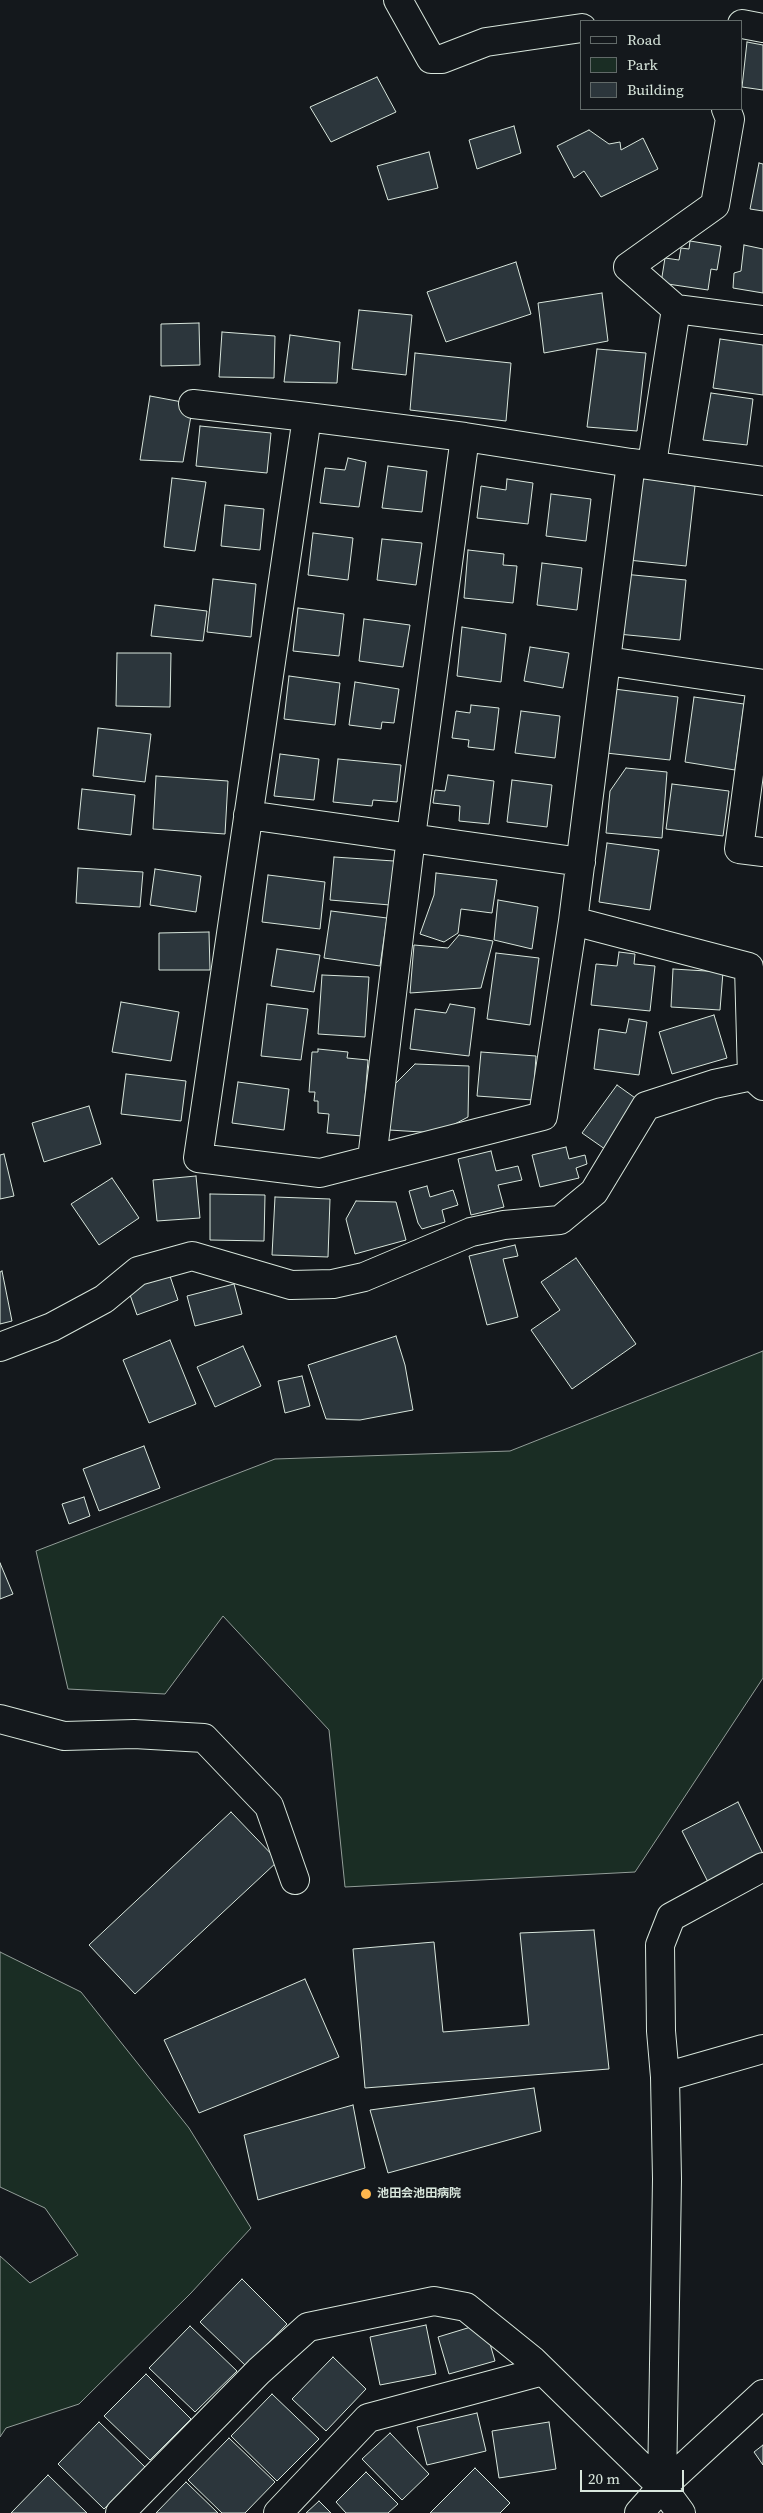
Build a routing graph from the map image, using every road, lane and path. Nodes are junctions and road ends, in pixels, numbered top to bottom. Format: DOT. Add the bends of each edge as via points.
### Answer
graph roads {
  1 [pos="398,0"];
  2 [pos="743,24"];
  3 [pos="580,28"];
  4 [pos="763,28"];
  5 [pos="726,110"];
  6 [pos="676,309"];
  7 [pos="763,320"];
  8 [pos="193,404"];
  9 [pos="307,417"];
  10 [pos="465,437"];
  11 [pos="641,463"];
  12 [pos="763,481"];
  13 [pos="607,661"];
  14 [pos="762,684"];
  15 [pos="248,815"];
  16 [pos="411,837"];
  17 [pos="763,852"];
  18 [pos="581,862"];
  19 [pos="573,921"];
  20 [pos="757,1081"];
  21 [pos="372,1159"];
  22 [pos="0,1347"];
  23 [pos="0,1719"];
  24 [pos="763,1867"];
  25 [pos="295,1880"];
  26 [pos="763,2049"];
  27 [pos="666,2077"];
  28 [pos="543,2371"];
  29 [pos="763,2394"];
  30 [pos="662,2487"];
  31 [pos="120,2513"];
  32 [pos="278,2513"];
  33 [pos="639,2513"];
  34 [pos="681,2513"];
  1 -- 3 [label="street" via="431,59 442,59 486,42"];
  2 -- 4 [label="street"];
  5 -- 6 [label="street" via="730,119 715,205 628,267"];
  6 -- 7 [label="street"];
  6 -- 11 [label="street"];
  8 -- 9 [label="street"];
  9 -- 10 [label="street"];
  9 -- 15 [label="street"];
  10 -- 11 [label="street"];
  10 -- 16 [label="street"];
  11 -- 12 [label="street"];
  11 -- 13 [label="street"];
  13 -- 14 [label="street"];
  13 -- 18 [label="street"];
  14 -- 17 [label="street" via="739,849"];
  15 -- 16 [label="street"];
  15 -- 21 [label="street" via="198,1158 320,1173"];
  16 -- 18 [label="street"];
  16 -- 21 [label="street"];
  18 -- 19 [label="street"];
  19 -- 20 [label="street" via="749,967"];
  19 -- 21 [label="street" via="543,1116"];
  20 -- 22 [label="street" via="714,1084 646,1106 594,1192 560,1220 504,1225 471,1232 364,1277 334,1284 291,1286 192,1256 138,1270 104,1299 52,1326"];
  23 -- 25 [label="street" via="64,1736 134,1734 204,1738 269,1806"];
  24 -- 27 [label="street" via="671,1917 660,1945 661,2031"];
  26 -- 27 [label="street"];
  27 -- 30 [label="street"];
  28 -- 30 [label="street"];
  28 -- 31 [label="street" via="466,2307 434,2301 308,2327 259,2371"];
  28 -- 32 [label="street" via="368,2418"];
  29 -- 30 [label="street"];
  30 -- 33 [label="street"];
  30 -- 34 [label="street"];
}
